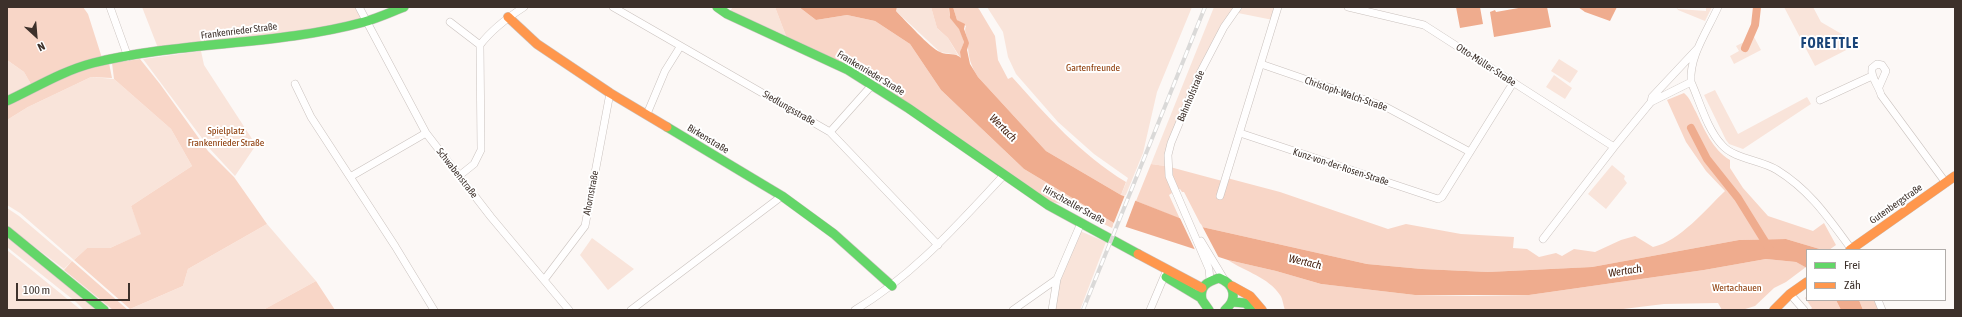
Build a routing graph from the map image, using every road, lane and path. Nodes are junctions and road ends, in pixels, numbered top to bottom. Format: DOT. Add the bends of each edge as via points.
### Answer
graph roads {
  1 [pos="110,7"];
  2 [pos="359,7"];
  3 [pos="404,7"];
  4 [pos="524,7"];
  5 [pos="613,7"];
  6 [pos="717,7"];
  7 [pos="1238,7"];
  8 [pos="1278,7"];
  9 [pos="1348,7"];
  10 [pos="1718,7"];
  11 [pos="508,17"];
  12 [pos="366,22"];
  13 [pos="450,22"];
  14 [pos="480,46"];
  15 [pos="1699,46"];
  16 [pos="680,47"];
  17 [pos="128,56"];
  18 [pos="1261,64"];
  19 [pos="1872,76"];
  20 [pos="1691,82"];
  21 [pos="1513,83"];
  22 [pos="295,84"];
  23 [pos="872,85"];
  24 [pos="1879,87"];
  25 [pos="610,93"];
  26 [pos="1820,100"];
  27 [pos="7,101"];
  28 [pos="1651,102"];
  29 [pos="646,114"];
  30 [pos="830,132"];
  31 [pos="426,133"];
  32 [pos="1240,133"];
  33 [pos="1614,147"];
  34 [pos="1470,152"];
  35 [pos="1004,175"];
  36 [pos="459,176"];
  37 [pos="1955,176"];
  38 [pos="350,177"];
  39 [pos="1946,183"];
  40 [pos="782,196"];
  41 [pos="1220,196"];
  42 [pos="1184,211"];
  43 [pos="1081,224"];
  44 [pos="7,232"];
  45 [pos="1543,239"];
  46 [pos="938,245"];
  47 [pos="1850,249"];
  48 [pos="1852,249"];
  49 [pos="1166,273"];
  50 [pos="1057,279"];
  51 [pos="544,280"];
  52 [pos="1210,280"];
  53 [pos="1224,280"];
  54 [pos="1806,283"];
  55 [pos="1185,284"];
  56 [pos="892,286"];
  57 [pos="1232,286"];
  58 [pos="1202,288"];
  59 [pos="1794,291"];
  60 [pos="1201,298"];
  61 [pos="1233,302"];
  62 [pos="1253,306"];
  63 [pos="1775,309"];
  64 [pos="104,310"];
  65 [pos="434,310"];
  66 [pos="569,310"];
  67 [pos="631,310"];
  68 [pos="855,310"];
  69 [pos="1013,310"];
  70 [pos="1052,310"];
  71 [pos="1150,310"];
  72 [pos="1209,310"];
  73 [pos="1226,310"];
  74 [pos="1262,310"];
  75 [pos="1765,310"];
  76 [pos="1804,310"];
  1 -- 17 [label="street"];
  2 -- 12 [label="street, Schwabenstraße"];
  3 -- 12 [label="street, Frankenrieder Straße"];
  4 -- 11 [label="street"];
  5 -- 16 [label="street, Siedlungsstraße"];
  6 -- 23 [label="street, Frankenrieder Straße" via="848,70"];
  7 -- 42 [label="street, Bahnhofstraße" via="1207,59 1171,142 1167,167 1174,192"];
  8 -- 18 [label="street"];
  9 -- 21 [label="street, Otto-Müller-Straße" via="1424,26"];
  10 -- 15 [label="street"];
  11 -- 14 [label="street"];
  11 -- 25 [label="street, Birkenstraße" via="537,44"];
  12 -- 17 [label="street, Frankenrieder Straße" via="316,33"];
  12 -- 31 [label="street, Schwabenstraße"];
  13 -- 14 [label="street"];
  14 -- 36 [label="street" via="481,150 474,164"];
  15 -- 20 [label="street" via="1692,66"];
  15 -- 28 [label="street" via="1652,96"];
  16 -- 29 [label="street" via="662,78"];
  16 -- 30 [label="street, Siedlungsstraße"];
  17 -- 27 [label="street, Frankenrieder Straße" via="75,69"];
  18 -- 32 [label="street"];
  18 -- 34 [label="street, Christoph-Walch-Straße" via="1386,107"];
  19 -- 24 [label="street"];
  19 -- 24 [label="street" via="1871,71 1875,65 1882,65 1886,74"];
  19 -- 26 [label="street"];
  20 -- 28 [label="street"];
  20 -- 47 [label="street" via="1720,144 1728,152 1763,162 1778,170 1822,208"];
  21 -- 33 [label="street, Otto-Müller-Straße"];
  21 -- 34 [label="street"];
  22 -- 38 [label="street" via="311,117"];
  23 -- 30 [label="street"];
  23 -- 35 [label="street, Frankenrieder Straße"];
  24 -- 39 [label="street" via="1884,100"];
  25 -- 29 [label="street, Birkenstraße"];
  25 -- 51 [label="street, Ahornstraße" via="585,226"];
  28 -- 33 [label="street"];
  29 -- 40 [label="street, Birkenstraße"];
  30 -- 46 [label="street, Siedlungsstraße"];
  31 -- 36 [label="street, Schwabenstraße"];
  31 -- 38 [label="street"];
  32 -- 34 [label="street, Kunz-von-der-Rosen-Straße" via="1438,199 1442,197"];
  32 -- 41 [label="street"];
  33 -- 45 [label="street"];
  35 -- 43 [label="street, Hirschzeller Straße"];
  35 -- 46 [label="street" via="956,229"];
  36 -- 51 [label="street, Schwabenstraße"];
  37 -- 39 [label="street, Gutenbergstraße"];
  38 -- 65 [label="street"];
  39 -- 48 [label="street, Gutenbergstraße"];
  40 -- 56 [label="street, Birkenstraße" via="834,234"];
  40 -- 67 [label="street"];
  42 -- 52 [label="street" via="1209,269"];
  42 -- 53 [label="street"];
  43 -- 49 [label="street, Hirschzeller Straße" via="1135,252"];
  43 -- 50 [label="street"];
  44 -- 64 [label="street"];
  46 -- 56 [label="street"];
  49 -- 55 [label="street, Hirschzeller Straße"];
  49 -- 71 [label="street"];
  50 -- 69 [label="street"];
  50 -- 70 [label="street"];
  51 -- 66 [label="street, Schwabenstraße"];
  52 -- 53 [label="street"];
  52 -- 58 [label="street"];
  53 -- 57 [label="street"];
  54 -- 59 [label="street"];
  55 -- 58 [label="street, Hirschzeller Straße"];
  55 -- 60 [label="street, Hirschzeller Straße"];
  56 -- 68 [label="street"];
  57 -- 61 [label="street"];
  57 -- 62 [label="street"];
  58 -- 60 [label="street"];
  59 -- 63 [label="street"];
  59 -- 76 [label="street"];
  60 -- 72 [label="street"];
  61 -- 62 [label="street"];
  61 -- 73 [label="street"];
  62 -- 74 [label="street"];
  63 -- 75 [label="street"];
}
